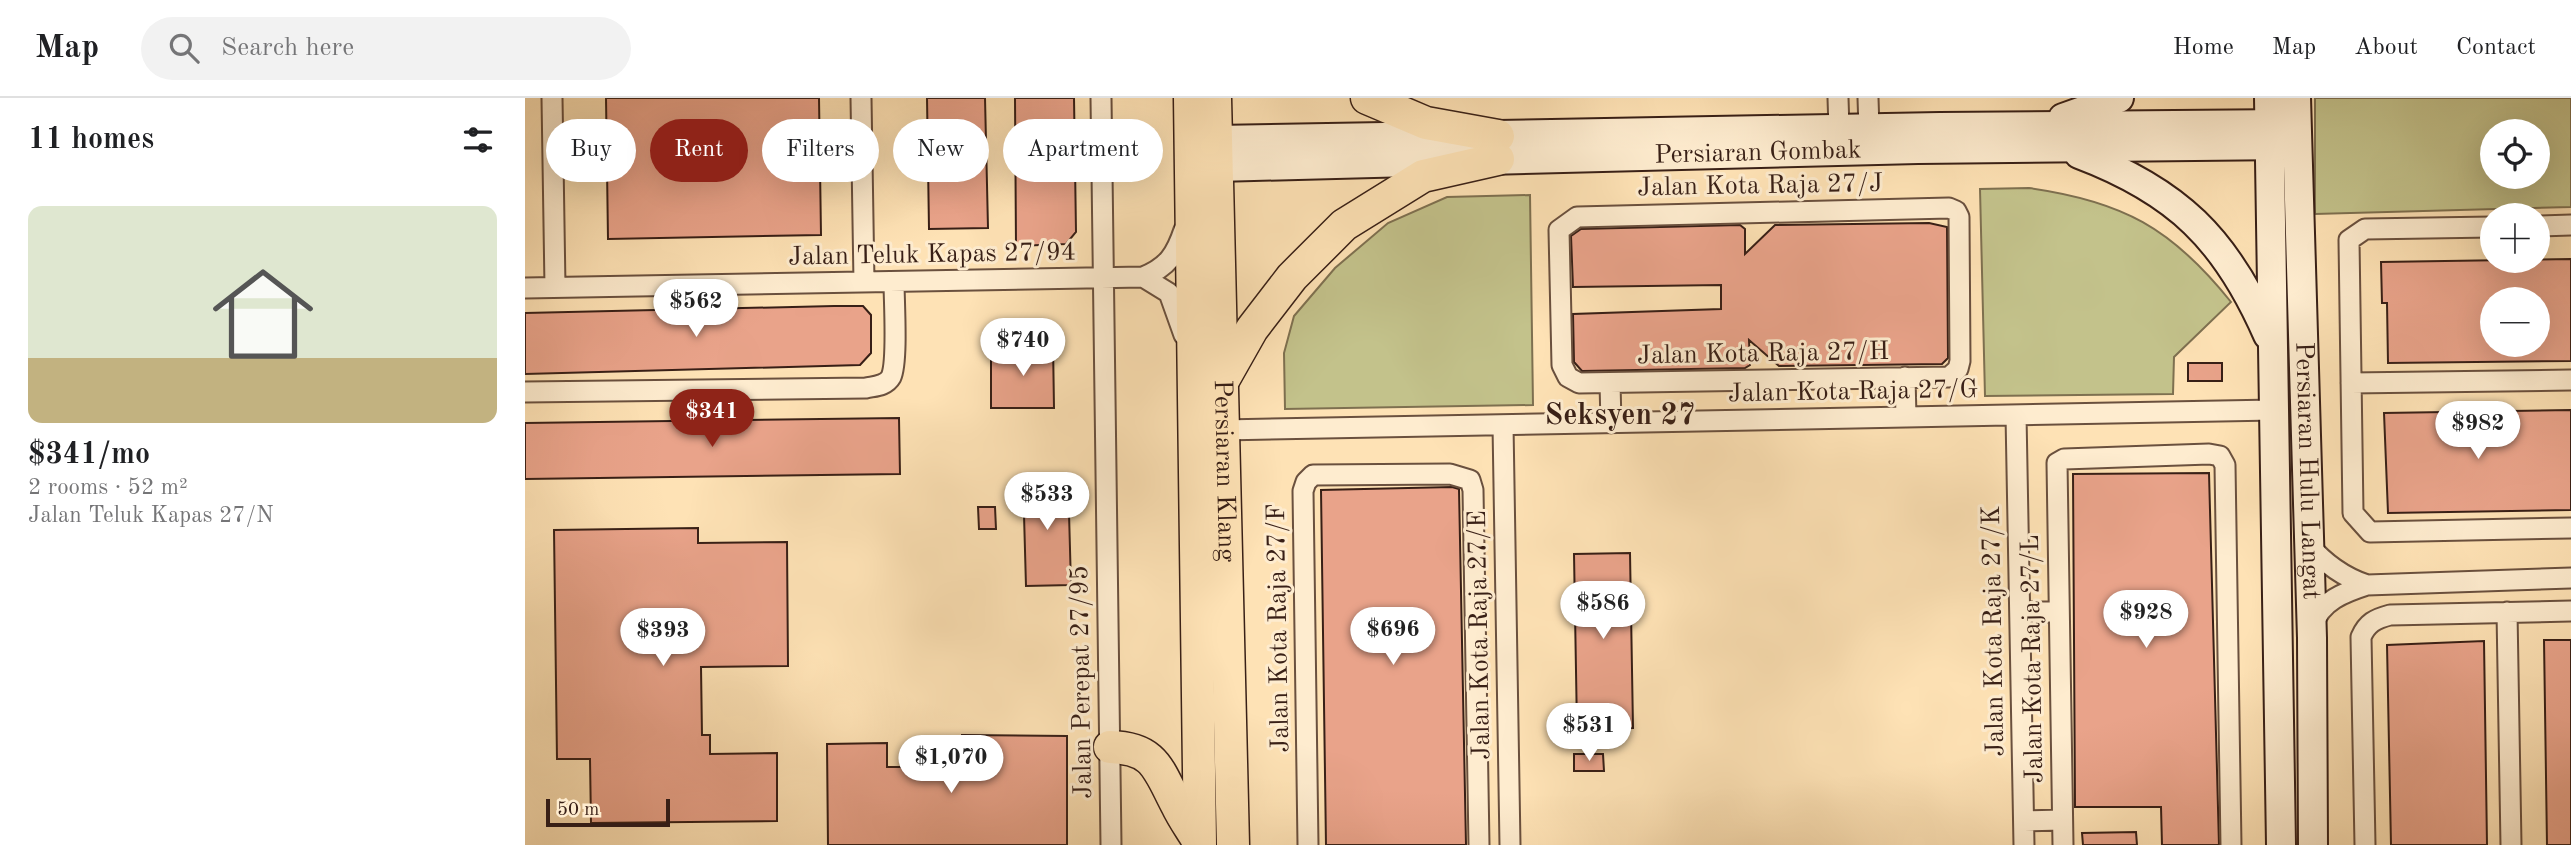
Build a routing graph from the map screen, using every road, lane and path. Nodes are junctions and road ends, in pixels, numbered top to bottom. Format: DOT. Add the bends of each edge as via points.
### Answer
graph roads {
  1 [pos="552,98"];
  2 [pos="861,98"];
  3 [pos="1101,98"];
  4 [pos="1189,98"];
  5 [pos="1215,98"];
  6 [pos="1367,98"];
  7 [pos="1838,98"];
  8 [pos="1868,98"];
  9 [pos="2119,98"];
  10 [pos="2283,123"];
  11 [pos="2029,126"];
  12 [pos="1839,129"];
  13 [pos="1869,129"];
  14 [pos="1498,147"];
  15 [pos="2065,149"];
  16 [pos="1217,153"];
  17 [pos="1192,202"];
  18 [pos="2571,225"];
  19 [pos="2550,226"];
  20 [pos="2480,227"];
  21 [pos="1143,277"];
  22 [pos="1104,278"];
  23 [pos="864,282"];
  24 [pos="894,282"];
  25 [pos="555,287"];
  26 [pos="525,288"];
  27 [pos="2273,347"];
  28 [pos="1958,369"];
  29 [pos="1568,377"];
  30 [pos="1905,377"];
  31 [pos="2570,380"];
  32 [pos="1610,383"];
  33 [pos="2351,383"];
  34 [pos="1208,385"];
  35 [pos="525,393"];
  36 [pos="2274,410"];
  37 [pos="2016,415"];
  38 [pos="1906,417"];
  39 [pos="1611,423"];
  40 [pos="1503,425"];
  41 [pos="1223,430"];
  42 [pos="2571,528"];
  43 [pos="2308,544"];
  44 [pos="2571,578"];
  45 [pos="2367,585"];
  46 [pos="2571,611"];
  47 [pos="2020,612"];
  48 [pos="2058,612"];
  49 [pos="2507,612"];
  50 [pos="1506,619"];
  51 [pos="1474,620"];
  52 [pos="2312,638"];
  53 [pos="1109,747"];
  54 [pos="2062,820"];
  55 [pos="2024,821"];
  56 [pos="1510,837"];
  57 [pos="1479,838"];
  58 [pos="1200,844"];
  59 [pos="1111,845"];
  60 [pos="1233,845"];
  61 [pos="1308,845"];
  62 [pos="2024,845"];
  63 [pos="2063,845"];
  64 [pos="2231,845"];
  65 [pos="2281,845"];
  66 [pos="2313,845"];
  67 [pos="2365,845"];
  68 [pos="2511,845"];
  1 -- 25 [label="street"];
  2 -- 23 [label="street"];
  3 -- 22 [label="street, Jalan Perepat 27/95"];
  4 -- 17 [label="main road, Persiaran Klang"];
  5 -- 16 [label="main road, Persiaran Klang"];
  6 -- 14 [label="main road"];
  7 -- 12 [label="street"];
  8 -- 13 [label="street"];
  9 -- 11 [label="main road" via="2080,114"];
  10 -- 11 [label="main road, Persiaran Gombak"];
  10 -- 15 [label="main road, Persiaran Gombak"];
  10 -- 27 [label="main road, Persiaran Hulu Langat"];
  10 -- 43 [label="main road, Persiaran Hulu Langat"];
  11 -- 13 [label="main road, Persiaran Gombak"];
  12 -- 13 [label="main road, Persiaran Gombak"];
  12 -- 14 [label="main road, Persiaran Gombak"];
  14 -- 15 [label="main road, Persiaran Gombak"];
  14 -- 16 [label="main road, Persiaran Gombak"];
  14 -- 34 [label="main road" via="1423,176 1344,225 1292,277"];
  15 -- 27 [label="main road" via="2141,182 2179,207 2210,236 2250,294"];
  16 -- 34 [label="main road, Persiaran Klang"];
  17 -- 21 [label="street" via="1175,256 1159,271"];
  17 -- 34 [label="main road, Persiaran Klang"];
  18 -- 19 [label="street"];
  20 -- 33 [label="street" via="2365,229 2349,240"];
  21 -- 22 [label="street, Jalan Teluk Kapas 27/94"];
  21 -- 34 [label="street" via="1169,293"];
  22 -- 24 [label="street, Jalan Teluk Kapas 27/94"];
  22 -- 53 [label="street, Jalan Perepat 27/95"];
  23 -- 24 [label="street, Jalan Teluk Kapas 27/94"];
  23 -- 25 [label="street, Jalan Teluk Kapas 27/94"];
  24 -- 35 [label="street" via="894,362 884,384 866,388"];
  25 -- 26 [label="street, Jalan Teluk Kapas 27/94"];
  27 -- 36 [label="main road, Persiaran Hulu Langat"];
  28 -- 29 [label="street, Jalan Kota Raja 27/J" via="1959,217 1949,208 1577,217 1559,230 1562,365"];
  28 -- 30 [label="street, Jalan Kota Raja 27/H" via="1949,377"];
  29 -- 32 [label="street, Jalan Kota Raja 27/H" via="1579,383"];
  30 -- 32 [label="street, Jalan Kota Raja 27/H"];
  30 -- 38 [label="street"];
  31 -- 33 [label="street"];
  32 -- 39 [label="street"];
  33 -- 42 [label="street" via="2353,513 2370,532"];
  34 -- 41 [label="main road, Persiaran Klang"];
  34 -- 58 [label="main road, Persiaran Klang"];
  36 -- 37 [label="street, Jalan Kota Raja 27/G"];
  36 -- 65 [label="main road, Persiaran Hulu Langat"];
  37 -- 38 [label="street, Jalan Kota Raja 27/G"];
  37 -- 47 [label="street, Jalan Kota Raja 27/K"];
  38 -- 39 [label="street, Jalan Kota Raja 27/G"];
  39 -- 40 [label="street, Jalan Kota Raja 27/G"];
  40 -- 41 [label="street, Jalan Kota Raja 27/G"];
  40 -- 50 [label="street, Jalan Kota Raja 27/E"];
  41 -- 60 [label="main road, Persiaran Klang"];
  43 -- 45 [label="street" via="2322,561"];
  43 -- 52 [label="main road, Persiaran Hulu Langat"];
  44 -- 45 [label="street"];
  45 -- 52 [label="street" via="2344,593 2320,611"];
  46 -- 49 [label="street"];
  47 -- 48 [label="street"];
  47 -- 55 [label="street, Jalan Kota Raja 27/K"];
  48 -- 54 [label="street, Jalan Kota Raja 27/L"];
  48 -- 64 [label="street, Jalan Kota Raja 27/L" via="2057,463 2064,459 2209,454 2224,459"];
  49 -- 67 [label="street" via="2390,615 2365,627 2361,637"];
  49 -- 68 [label="street"];
  50 -- 51 [label="street"];
  50 -- 56 [label="street, Jalan Kota Raja 27/E"];
  51 -- 57 [label="street, Jalan Kota Raja 27/F"];
  51 -- 61 [label="street, Jalan Kota Raja 27/F" via="1470,480 1450,474 1313,475 1306,481"];
  52 -- 66 [label="main road, Persiaran Hulu Langat"];
  53 -- 58 [label="main road" via="1131,747 1147,755 1161,770"];
  53 -- 59 [label="street, Jalan Perepat 27/95"];
  54 -- 55 [label="street"];
  54 -- 63 [label="street, Jalan Kota Raja 27/L"];
  55 -- 62 [label="street, Jalan Kota Raja 27/K"];
  56 -- 57 [label="street"];
}
